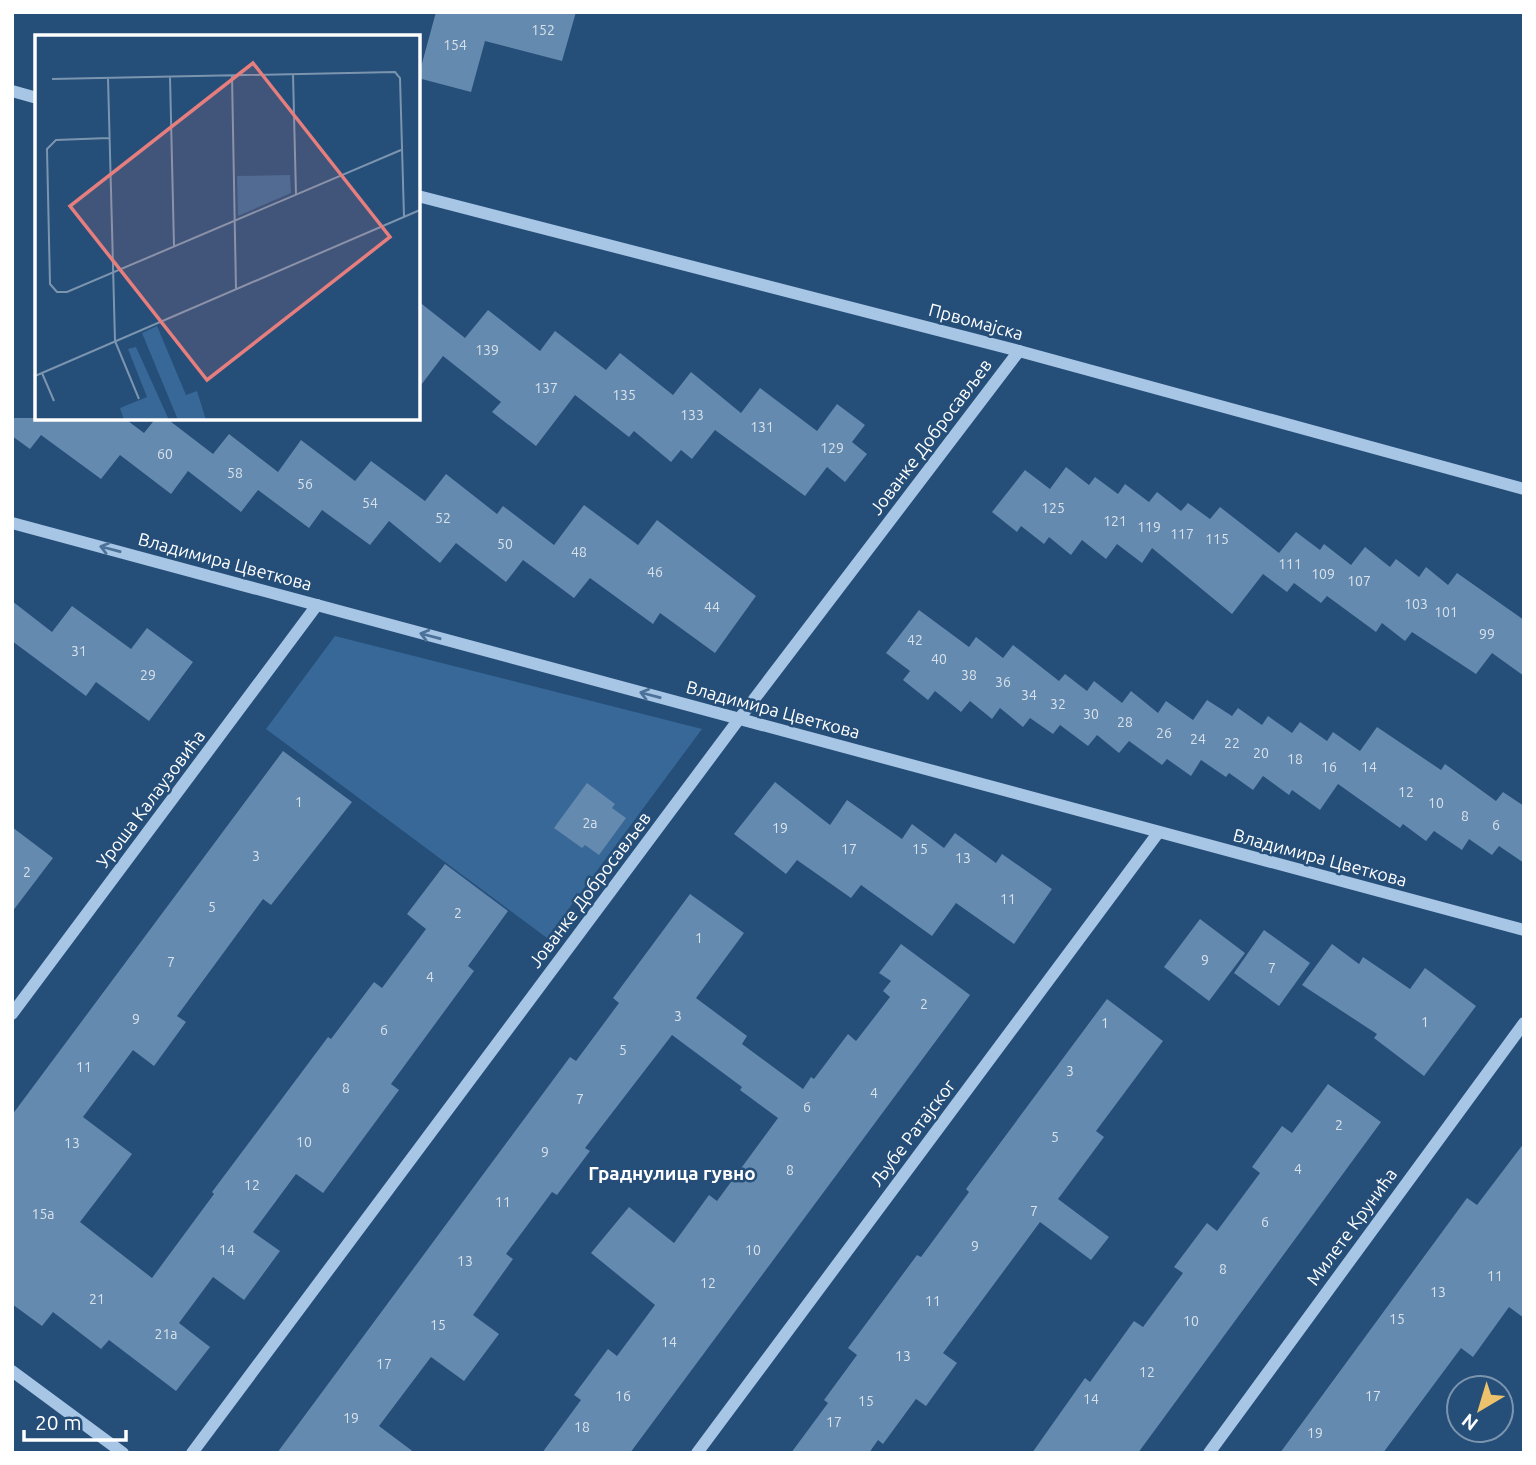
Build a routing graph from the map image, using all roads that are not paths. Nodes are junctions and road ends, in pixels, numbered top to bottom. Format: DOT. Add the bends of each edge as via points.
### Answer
graph roads {
  1 [pos="12,91"];
  2 [pos="35,97"];
  3 [pos="420,197"];
  4 [pos="1019,351"];
  5 [pos="1524,489"];
  6 [pos="12,523"];
  7 [pos="317,605"];
  8 [pos="739,719"];
  9 [pos="1158,833"];
  10 [pos="1524,930"];
  11 [pos="12,1014"];
  12 [pos="1524,1023"];
  13 [pos="12,1371"];
  14 [pos="123,1453"];
  15 [pos="192,1453"];
  16 [pos="697,1453"];
  17 [pos="1209,1453"];
  1 -- 2 [label="street"];
  3 -- 4 [label="street, Првомајска"];
  4 -- 5 [label="street, Првомајска"];
  4 -- 8 [label="street, Јованке Добросављев"];
  7 -- 6 [label="street, Владимира Цветкова, one-way"];
  8 -- 7 [label="street, Владимира Цветкова, one-way"];
  7 -- 11 [label="street, Уроша Калаузовића"];
  8 -- 9 [label="street, Владимира Цветкова"];
  8 -- 15 [label="street, Јованке Добросављев"];
  9 -- 10 [label="street, Владимира Цветкова"];
  9 -- 16 [label="street, Љубе Ратајског"];
  12 -- 17 [label="street, Милете Крунића"];
  13 -- 14 [label="street"];
}
